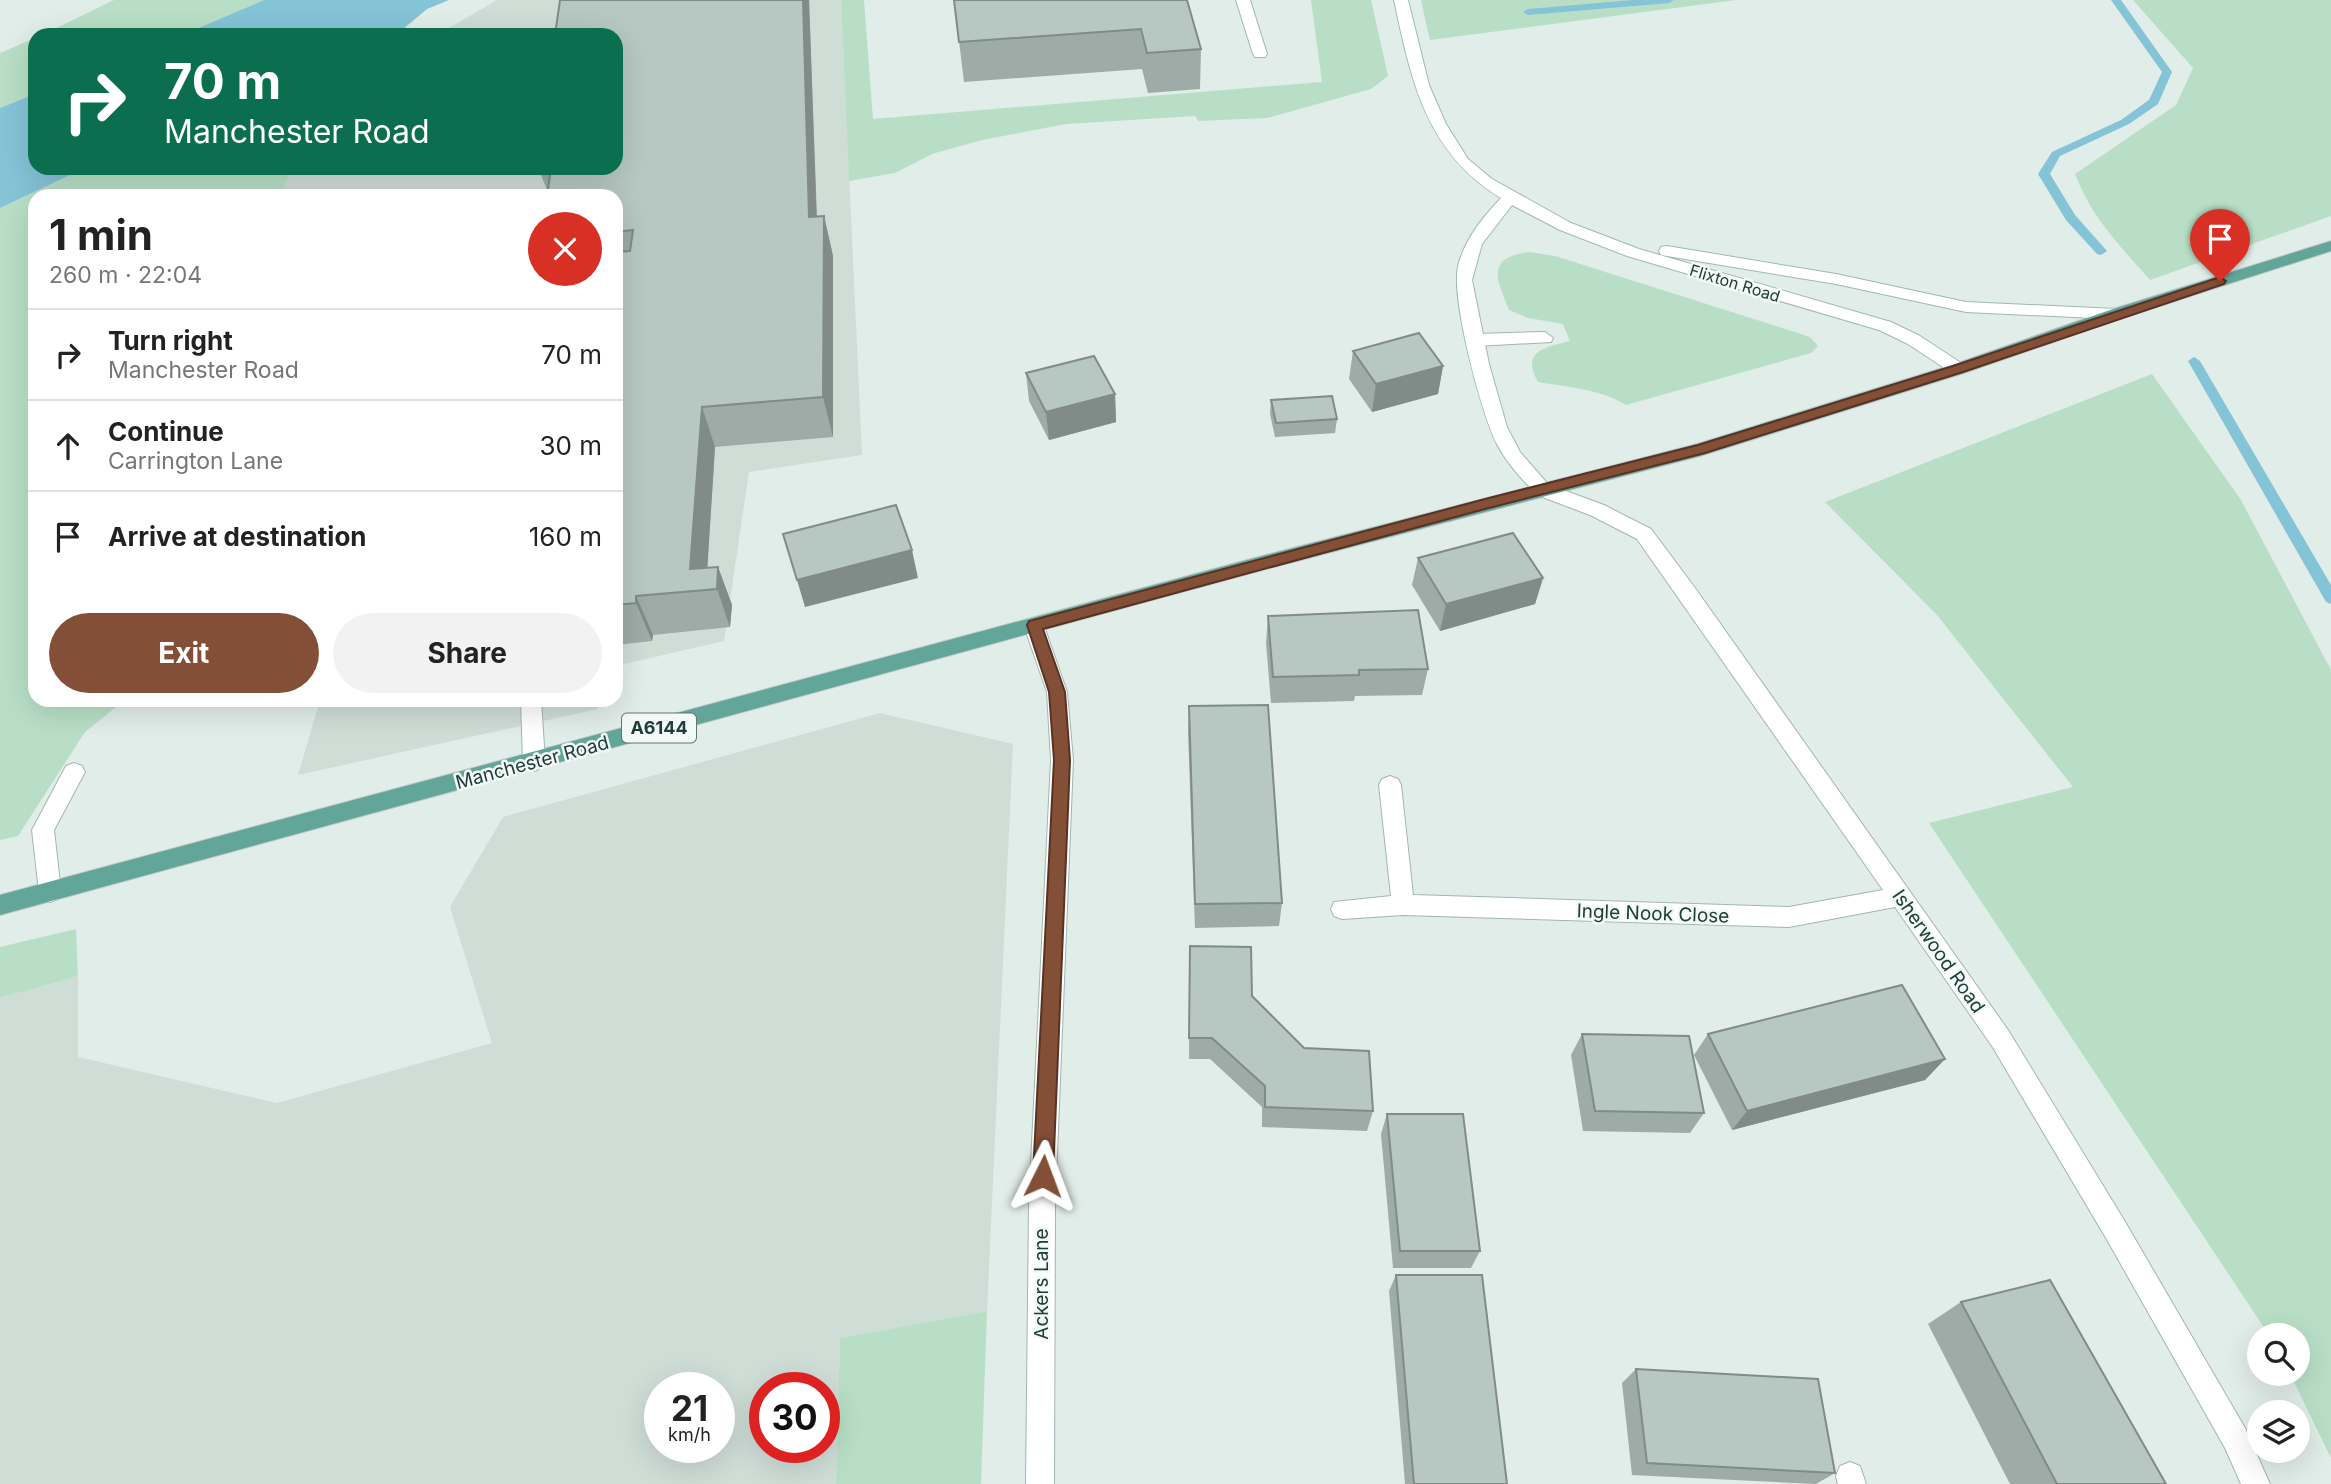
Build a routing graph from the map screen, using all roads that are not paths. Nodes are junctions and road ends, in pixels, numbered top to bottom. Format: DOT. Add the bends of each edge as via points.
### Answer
graph roads {
  1 [pos="1243,0"];
  2 [pos="1401,0"];
  3 [pos="1260,54"];
  4 [pos="1510,198"];
  5 [pos="1603,243"];
  6 [pos="2331,246"];
  7 [pos="2116,314"];
  8 [pos="1545,338"];
  9 [pos="1476,340"];
  10 [pos="1958,369"];
  11 [pos="1544,490"];
  12 [pos="1034,625"];
  13 [pos="531,707"];
  14 [pos="534,762"];
  15 [pos="74,772"];
  16 [pos="1390,785"];
  17 [pos="50,892"];
  18 [pos="1901,896"];
  19 [pos="0,905"];
  20 [pos="1403,905"];
  21 [pos="1342,909"];
  22 [pos="1040,1484"];
  23 [pos="2256,1484"];
  1 -- 3 [label="street"];
  2 -- 4 [label="street, Flixton Road" via="1419,83 1437,123 1465,164"];
  4 -- 5 [label="street, Flixton Road"];
  4 -- 9 [label="street" via="1482,227 1467,258 1464,280"];
  5 -- 7 [label="street, A6144" via="1786,270 1966,307"];
  5 -- 10 [label="street, Flixton Road" via="1885,326 1926,346"];
  6 -- 7 [label="main road, A6144"];
  7 -- 10 [label="main road, A6144"];
  8 -- 9 [label="street"];
  9 -- 11 [label="street" via="1506,445"];
  10 -- 11 [label="main road, A6144" via="1700,450"];
  11 -- 12 [label="main road, Manchester Road / A6144"];
  11 -- 18 [label="street, Isherwood Road" via="1644,534"];
  12 -- 14 [label="main road, Manchester Road / A6144"];
  12 -- 22 [label="street, Ackers Lane" via="1057,692 1062,760 1042,1204"];
  13 -- 14 [label="street"];
  14 -- 17 [label="main road, Manchester Road / A6144"];
  15 -- 17 [label="street" via="43,830"];
  16 -- 20 [label="street"];
  17 -- 19 [label="main road, Manchester Road / A6144"];
  18 -- 20 [label="street, Ingle Nook Close" via="1789,917"];
  18 -- 23 [label="street, Isherwood Road" via="2000,1038 2235,1438"];
  20 -- 21 [label="street, Ingle Nook Close"];
}
